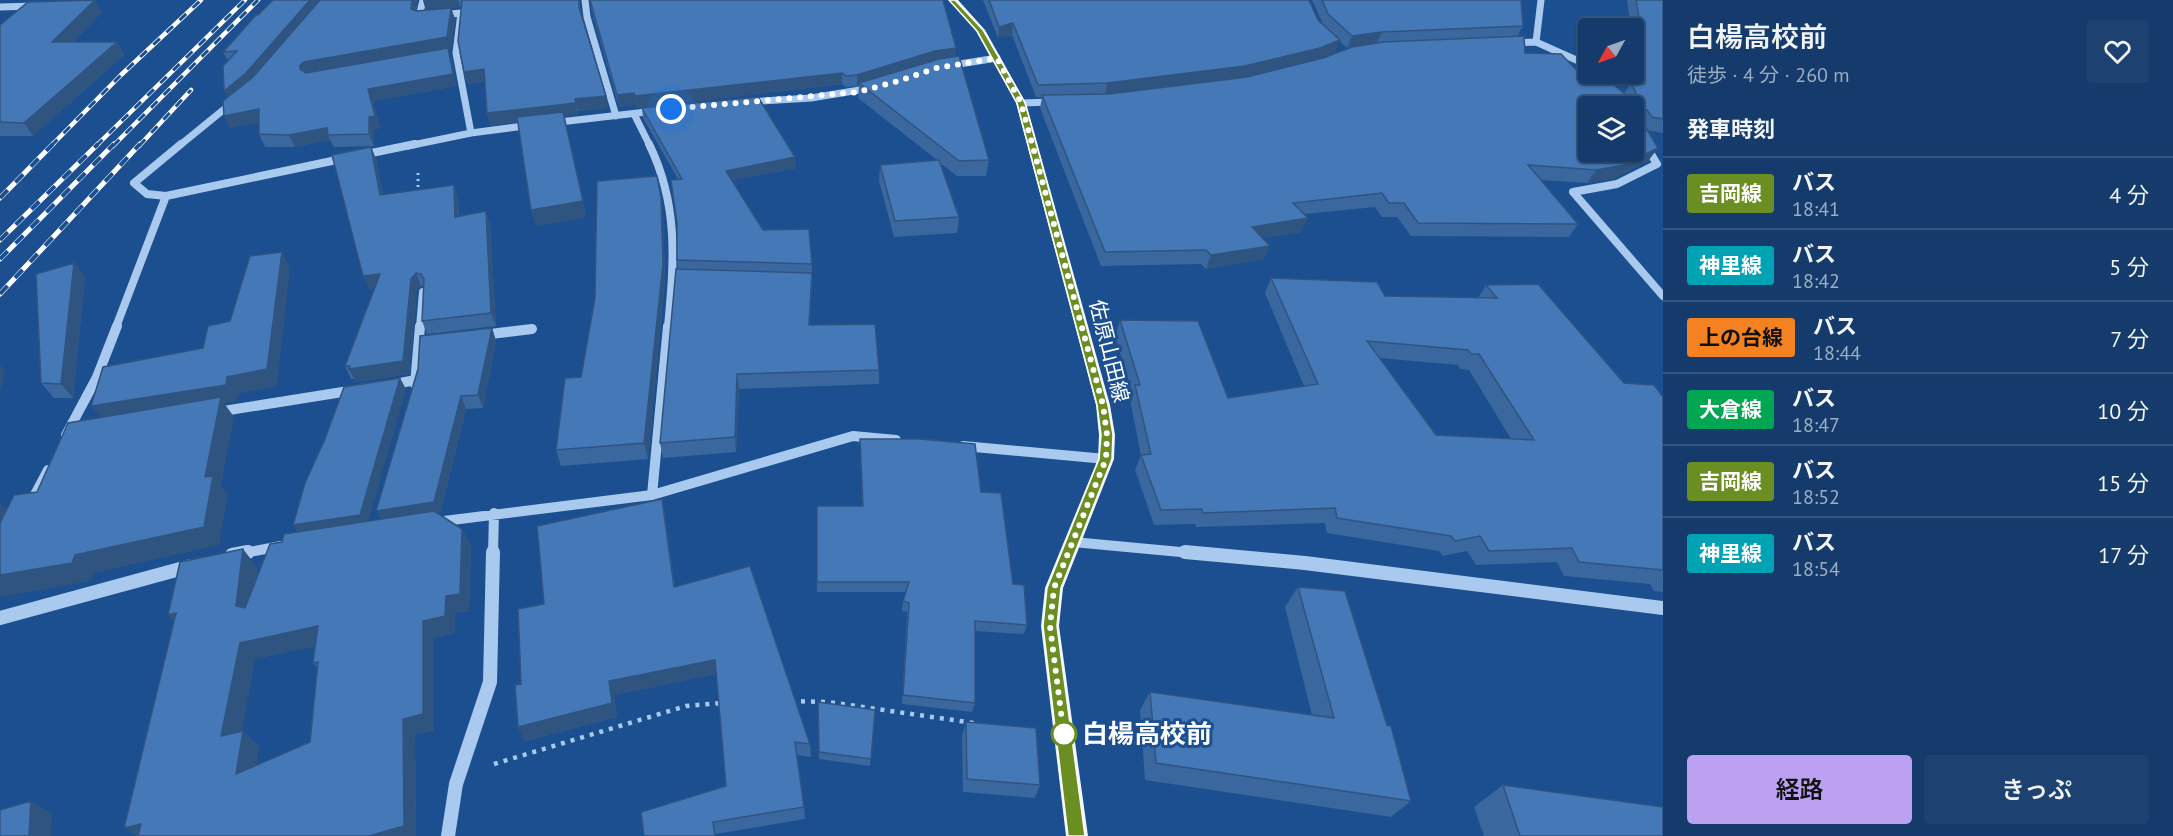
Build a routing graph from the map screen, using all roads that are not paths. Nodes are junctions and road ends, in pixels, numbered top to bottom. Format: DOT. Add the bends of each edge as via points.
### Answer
graph roads {
  1 [pos="423,0"];
  2 [pos="585,0"];
  3 [pos="952,0"];
  4 [pos="1541,0"];
  5 [pos="43,4"];
  6 [pos="0,7"];
  7 [pos="30,13"];
  8 [pos="1536,42"];
  9 [pos="1502,44"];
  10 [pos="456,53"];
  11 [pos="444,55"];
  12 [pos="997,58"];
  13 [pos="1578,61"];
  14 [pos="936,68"];
  15 [pos="1600,84"];
  16 [pos="880,86"];
  17 [pos="1611,96"];
  18 [pos="236,100"];
  19 [pos="1057,102"];
  20 [pos="734,103"];
  21 [pos="1021,103"];
  22 [pos="668,110"];
  23 [pos="634,114"];
  24 [pos="616,116"];
  25 [pos="471,133"];
  26 [pos="1644,141"];
  27 [pos="1660,165"];
  28 [pos="166,196"];
  29 [pos="673,277"];
  30 [pos="685,277"];
  31 [pos="423,292"];
  32 [pos="1663,296"];
  33 [pos="531,329"];
  34 [pos="474,336"];
  35 [pos="381,386"];
  36 [pos="369,388"];
  37 [pos="206,414"];
  38 [pos="77,435"];
  39 [pos="65,436"];
  40 [pos="910,441"];
  41 [pos="945,444"];
  42 [pos="60,447"];
  43 [pos="54,457"];
  44 [pos="1106,459"];
  45 [pos="651,495"];
  46 [pos="27,509"];
  47 [pos="494,513"];
  48 [pos="428,523"];
  49 [pos="1073,542"];
  50 [pos="296,544"];
  51 [pos="1663,608"];
  52 [pos="0,618"];
  53 [pos="448,836"];
  54 [pos="1077,836"];
  1 -- 10 [label="street" via="419,17 461,13"];
  2 -- 24 [label="street"];
  3 -- 12 [label="main road, 佐原山田線" via="980,30"];
  4 -- 8 [label="street"];
  5 -- 6 [label="street"];
  5 -- 7 [label="street"];
  8 -- 9 [label="street"];
  8 -- 13 [label="street"];
  10 -- 11 [label="street"];
  10 -- 25 [label="street"];
  12 -- 14 [label="street"];
  12 -- 21 [label="main road, 佐原山田線"];
  15 -- 17 [label="street"];
  16 -- 20 [label="street" via="858,92"];
  18 -- 28 [label="street" via="134,183 147,194"];
  19 -- 21 [label="street"];
  21 -- 44 [label="main road, 佐原山田線" via="1103,405"];
  22 -- 23 [label="street"];
  23 -- 24 [label="street"];
  23 -- 29 [label="street" via="662,170 672,215"];
  24 -- 25 [label="street"];
  25 -- 28 [label="street"];
  26 -- 27 [label="street"];
  27 -- 32 [label="street" via="1619,186 1573,192"];
  28 -- 39 [label="street" via="98,377"];
  29 -- 30 [label="street"];
  29 -- 45 [label="street"];
  31 -- 35 [label="street" via="425,341 414,386"];
  33 -- 34 [label="street"];
  36 -- 37 [label="street"];
  38 -- 39 [label="street"];
  39 -- 42 [label="street"];
  40 -- 45 [label="street" via="853,436"];
  41 -- 44 [label="street"];
  43 -- 46 [label="street"];
  44 -- 49 [label="main road, 佐原山田線"];
  45 -- 47 [label="street"];
  47 -- 48 [label="street"];
  47 -- 53 [label="street" via="490,682 459,775"];
  49 -- 51 [label="street" via="1305,563"];
  49 -- 54 [label="main road, 佐原山田線" via="1054,588 1050,626"];
  50 -- 52 [label="street" via="212,561"];
}
